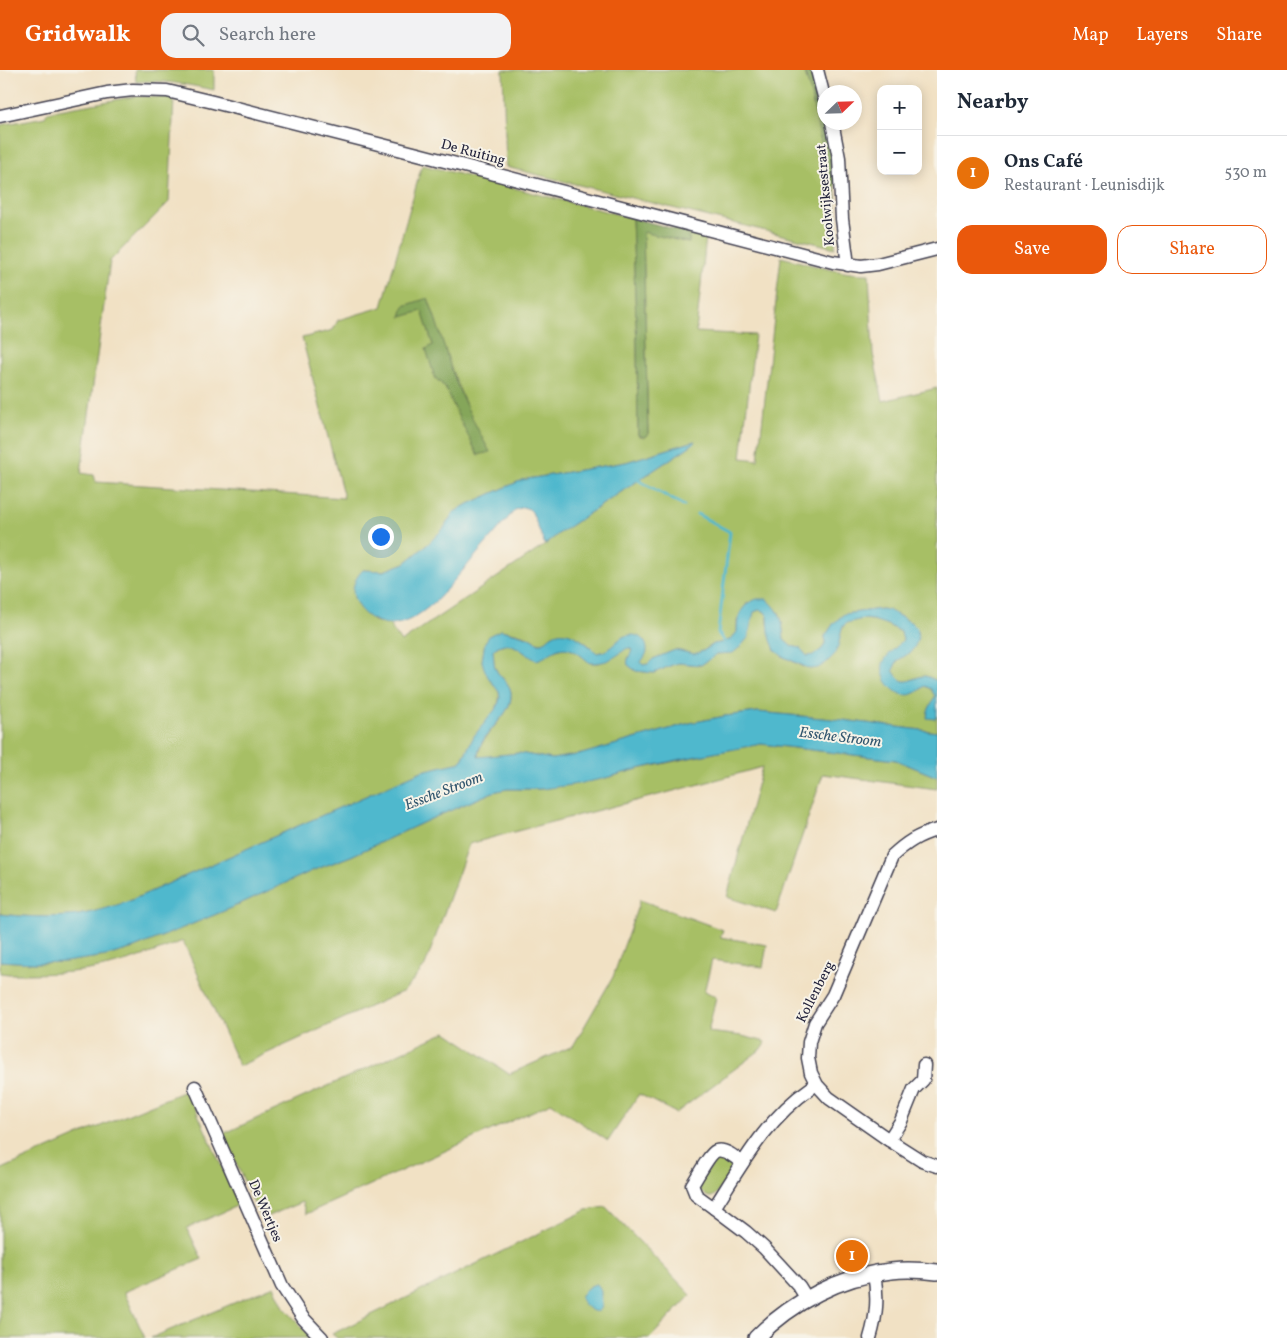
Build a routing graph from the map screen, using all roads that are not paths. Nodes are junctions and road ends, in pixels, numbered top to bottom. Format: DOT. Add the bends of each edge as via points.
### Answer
graph roads {
  1 [pos="817,70"];
  2 [pos="821,85"];
  3 [pos="0,116"];
  4 [pos="834,130"];
  5 [pos="937,249"];
  6 [pos="848,265"];
  7 [pos="937,830"];
  8 [pos="924,1065"];
  9 [pos="195,1087"];
  10 [pos="811,1088"];
  11 [pos="889,1140"];
  12 [pos="742,1163"];
  13 [pos="937,1166"];
  14 [pos="714,1208"];
  15 [pos="937,1272"];
  16 [pos="874,1274"];
  17 [pos="807,1299"];
  18 [pos="322,1338"];
  19 [pos="756,1338"];
  20 [pos="870,1338"];
  1 -- 2 [label="street"];
  3 -- 6 [label="street, De Ruiting" via="107,93 167,91"];
  4 -- 6 [label="street, Koolwijksestraat" via="840,158 842,219"];
  5 -- 6 [label="street, De Ruiting" via="878,264"];
  7 -- 11 [label="street, Kollenberg" via="924,833 892,856 833,995 814,1023 809,1042 808,1058 817,1085 829,1098"];
  8 -- 11 [label="street" via="923,1080 914,1089"];
  9 -- 18 [label="street, De Wertjes" via="282,1286"];
  10 -- 12 [label="street" via="775,1118"];
  11 -- 13 [label="street, Kollenberg"];
  12 -- 14 [label="street"];
  12 -- 14 [label="street" via="723,1151 716,1151 692,1185 696,1195"];
  14 -- 17 [label="street" via="764,1248"];
  15 -- 16 [label="street" via="910,1270"];
  16 -- 17 [label="street" via="834,1285"];
  16 -- 20 [label="street" via="877,1292"];
  17 -- 19 [label="street" via="780,1316"];
}
